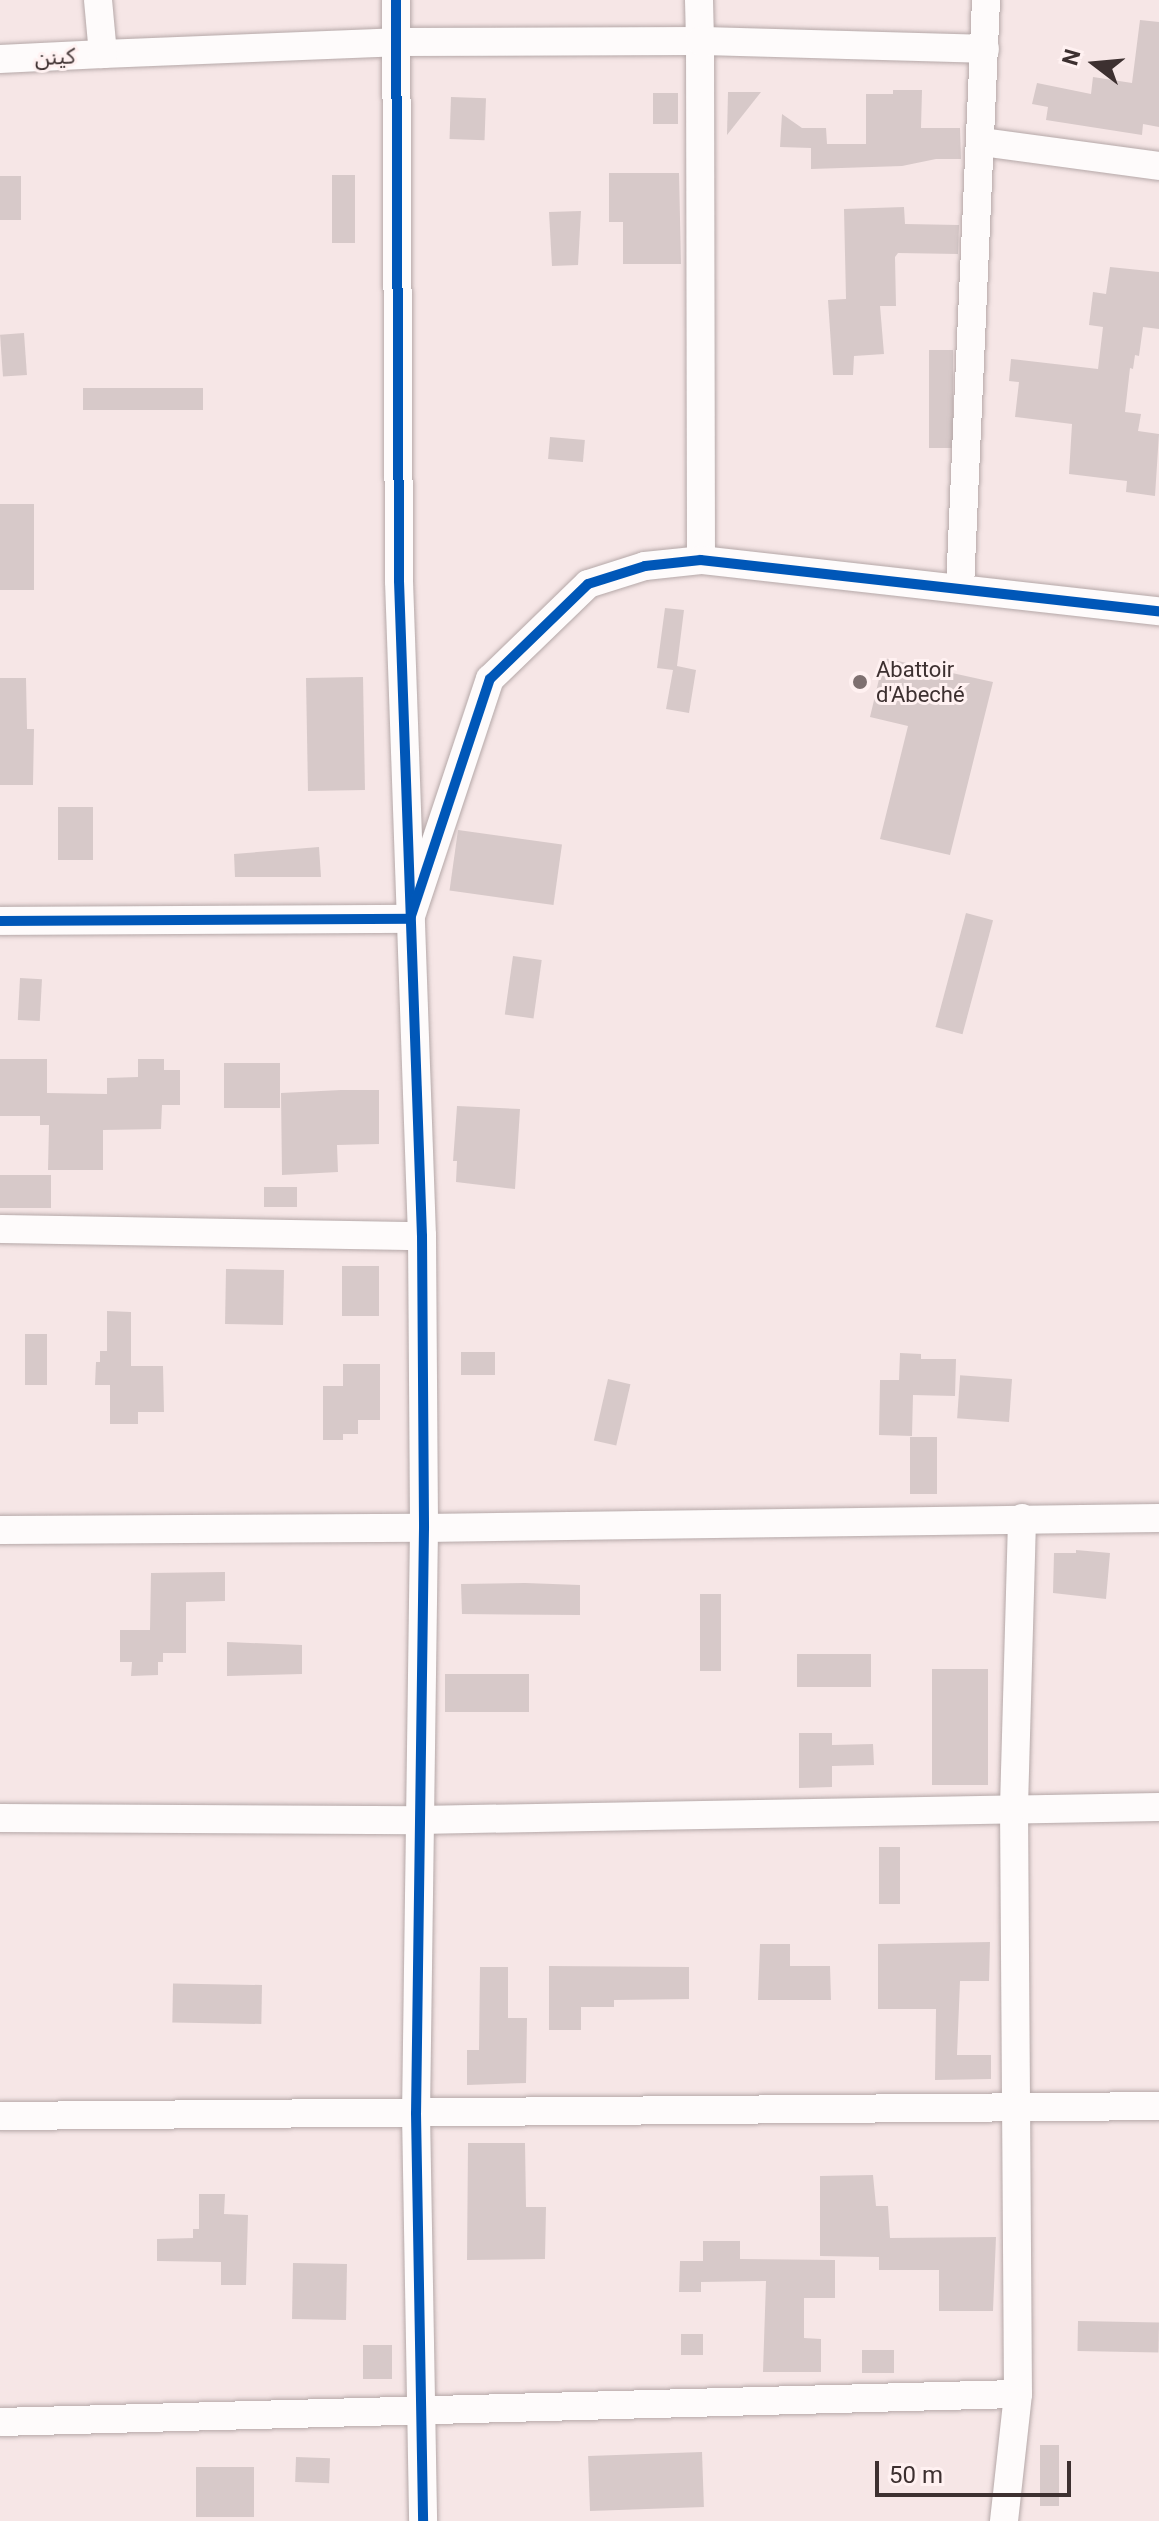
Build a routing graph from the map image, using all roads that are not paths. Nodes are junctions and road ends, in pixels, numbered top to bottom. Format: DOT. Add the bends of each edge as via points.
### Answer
graph roads {
  1 [pos="98,0"];
  2 [pos="396,0"];
  3 [pos="699,0"];
  4 [pos="986,0"];
  5 [pos="700,41"];
  6 [pos="396,42"];
  7 [pos="985,49"];
  8 [pos="103,54"];
  9 [pos="0,59"];
  10 [pos="982,142"];
  11 [pos="1159,166"];
  12 [pos="701,560"];
  13 [pos="960,587"];
  14 [pos="1159,611"];
  15 [pos="410,919"];
  16 [pos="0,921"];
  17 [pos="0,1229"];
  18 [pos="422,1236"];
  19 [pos="1159,1516"];
  20 [pos="1022,1518"];
  21 [pos="424,1528"];
  22 [pos="0,1530"];
  23 [pos="1014,1807"];
  24 [pos="1159,1807"];
  25 [pos="0,1818"];
  26 [pos="418,1820"];
  27 [pos="1013,2106"];
  28 [pos="1159,2106"];
  29 [pos="416,2113"];
  30 [pos="0,2116"];
  31 [pos="1018,2394"];
  32 [pos="420,2411"];
  33 [pos="0,2422"];
  34 [pos="423,2521"];
  35 [pos="1004,2521"];
  1 -- 8 [label="street, كينن"];
  2 -- 6 [label="street"];
  3 -- 5 [label="street"];
  4 -- 7 [label="street"];
  5 -- 6 [label="street"];
  5 -- 7 [label="street"];
  5 -- 12 [label="street"];
  6 -- 8 [label="street"];
  6 -- 15 [label="street" via="399,581"];
  7 -- 10 [label="street"];
  8 -- 9 [label="street, كينن"];
  10 -- 11 [label="street"];
  10 -- 13 [label="street"];
  12 -- 13 [label="street"];
  12 -- 15 [label="street" via="645,566 588,584 490,679"];
  13 -- 14 [label="street"];
  15 -- 16 [label="street"];
  15 -- 18 [label="street"];
  17 -- 18 [label="street"];
  18 -- 21 [label="street"];
  19 -- 20 [label="street"];
  20 -- 21 [label="street"];
  20 -- 23 [label="street"];
  21 -- 22 [label="street"];
  21 -- 26 [label="street"];
  23 -- 24 [label="street"];
  23 -- 26 [label="street"];
  23 -- 27 [label="street"];
  25 -- 26 [label="street"];
  26 -- 29 [label="street"];
  27 -- 28 [label="street"];
  27 -- 29 [label="street"];
  27 -- 31 [label="street"];
  29 -- 30 [label="street"];
  29 -- 32 [label="street"];
  31 -- 32 [label="street"];
  31 -- 35 [label="street"];
  32 -- 33 [label="street"];
  32 -- 34 [label="street"];
}
